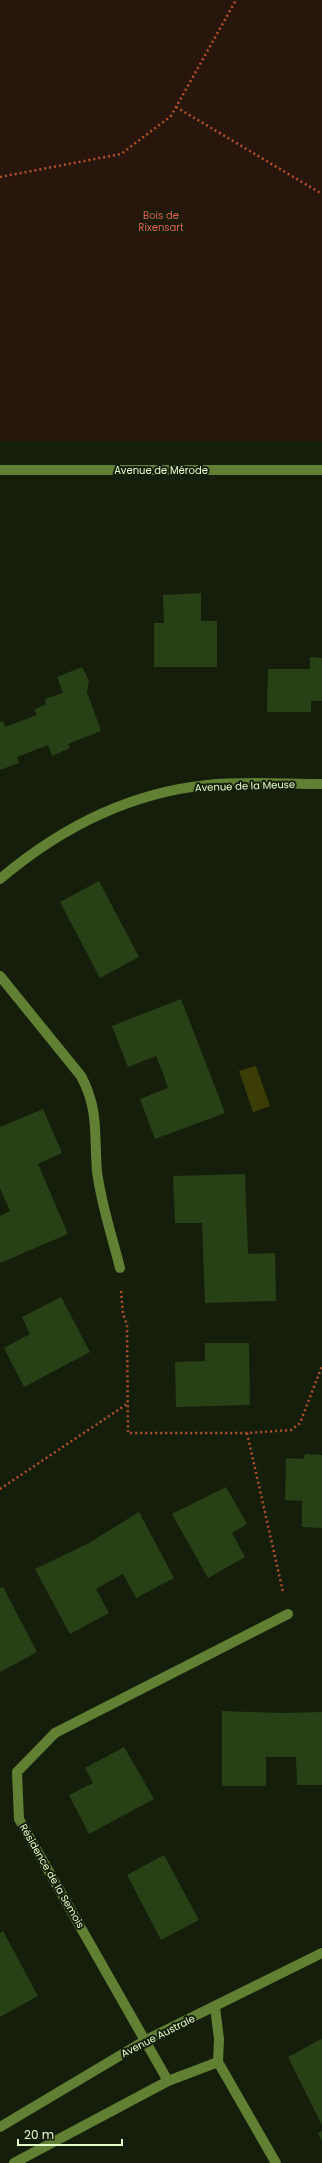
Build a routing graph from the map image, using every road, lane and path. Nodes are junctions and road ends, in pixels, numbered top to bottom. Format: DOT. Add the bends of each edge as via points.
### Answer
graph roads {
  1 [pos="236,0"];
  2 [pos="176,108"];
  3 [pos="0,177"];
  4 [pos="322,194"];
  5 [pos="0,470"];
  6 [pos="322,470"];
  7 [pos="322,784"];
  8 [pos="0,879"];
  9 [pos="0,976"];
  10 [pos="120,1268"];
  11 [pos="322,1366"];
  12 [pos="127,1404"];
  13 [pos="246,1433"];
  14 [pos="0,1489"];
  15 [pos="288,1614"];
  16 [pos="322,1953"];
  17 [pos="215,2007"];
  18 [pos="146,2040"];
  19 [pos="218,2062"];
  20 [pos="168,2081"];
  21 [pos="0,2127"];
  22 [pos="14,2163"];
  23 [pos="276,2163"];
  1 -- 2 [label="path"];
  2 -- 3 [label="path" via="171,116 122,154"];
  2 -- 4 [label="path"];
  5 -- 6 [label="street, Avenue de Mérode"];
  7 -- 8 [label="street, Avenue de la Meuse" via="207,785 154,794 129,802 73,827"];
  9 -- 10 [label="street" via="88,1089 94,1113 97,1170 102,1198"];
  10 -- 12 [label="path" via="123,1314 127,1325"];
  11 -- 13 [label="path" via="300,1423 291,1430"];
  12 -- 13 [label="path" via="128,1433"];
  12 -- 14 [label="path"];
  13 -- 15 [label="path"];
  15 -- 18 [label="street, Résidence de la Semois" via="55,1733 17,1772 20,1819"];
  16 -- 17 [label="street, Avenue Australe"];
  17 -- 18 [label="street, Avenue Australe"];
  17 -- 19 [label="street" via="219,2039"];
  18 -- 20 [label="street, Résidence de la Semois"];
  18 -- 21 [label="street, Avenue Australe"];
  19 -- 20 [label="street"];
  19 -- 23 [label="street"];
  20 -- 22 [label="street"];
}
